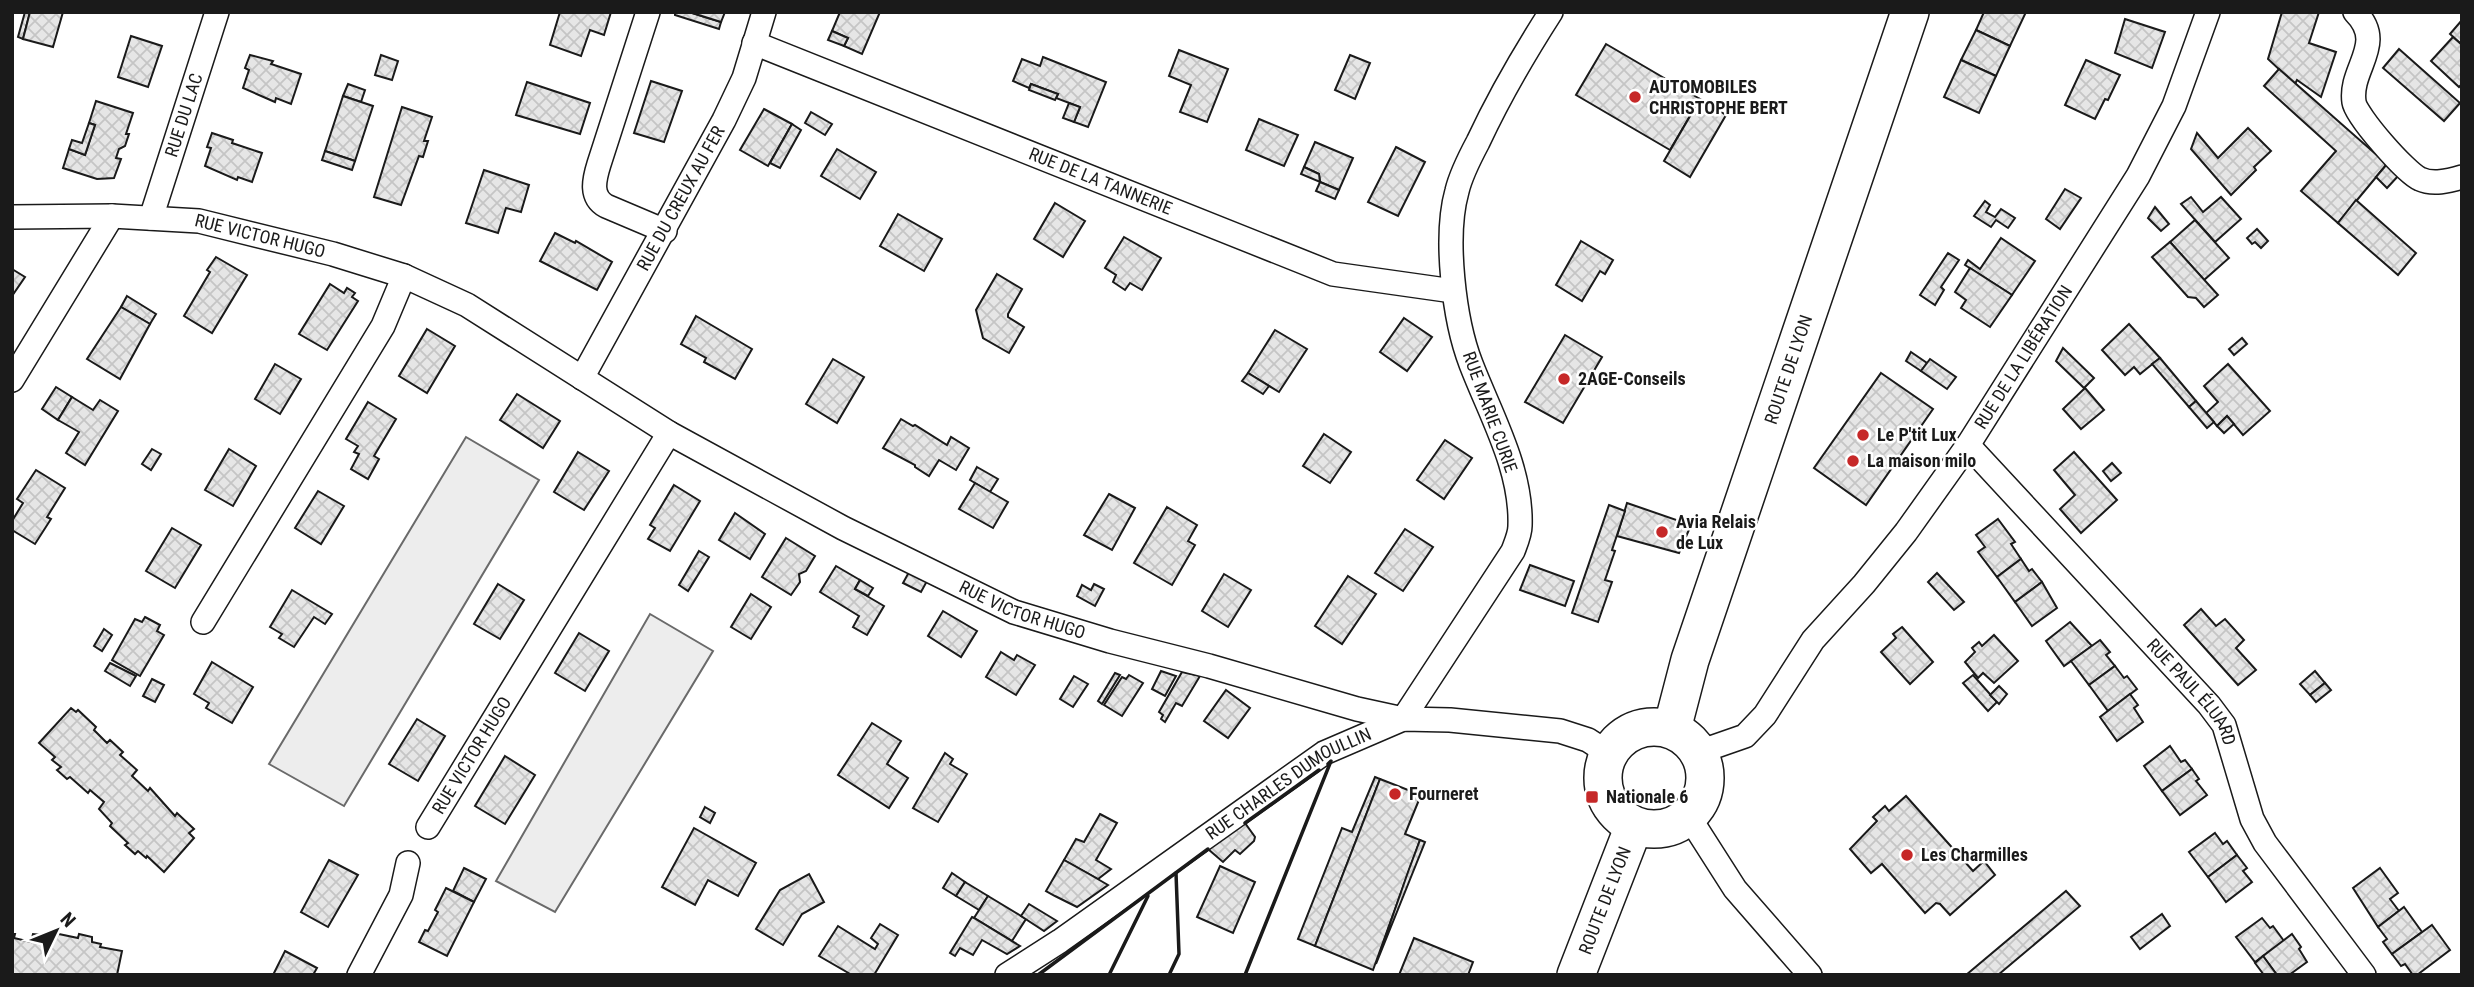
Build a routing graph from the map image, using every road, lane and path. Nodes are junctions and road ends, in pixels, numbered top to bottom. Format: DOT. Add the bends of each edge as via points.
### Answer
graph roads {
  1 [pos="217,12"];
  2 [pos="648,12"];
  3 [pos="764,12"];
  4 [pos="1551,12"];
  5 [pos="1910,12"];
  6 [pos="2208,12"];
  7 [pos="2356,12"];
  8 [pos="754,43"];
  9 [pos="2462,177"];
  10 [pos="112,216"];
  11 [pos="12,217"];
  12 [pos="151,218"];
  13 [pos="664,231"];
  14 [pos="404,276"];
  15 [pos="1453,291"];
  16 [pos="582,378"];
  17 [pos="12,380"];
  18 [pos="669,433"];
  19 [pos="1969,445"];
  20 [pos="204,622"];
  21 [pos="1404,719"];
  22 [pos="1685,740"];
  23 [pos="1608,753"];
  24 [pos="1689,817"];
  25 [pos="1634,825"];
  26 [pos="428,828"];
  27 [pos="408,863"];
  28 [pos="359,975"];
  29 [pos="1006,975"];
  30 [pos="1576,975"];
  31 [pos="1810,975"];
  32 [pos="2364,975"];
  1 -- 12 [label="street, RUE DU LAC"];
  2 -- 13 [label="street" via="598,164 594,193 598,202"];
  3 -- 8 [label="street, RUE DU CREUX AU FER"];
  4 -- 15 [label="street, RUE MARIE CURIE" via="1497,102 1456,191"];
  5 -- 22 [label="main road, ROUTE DE LYON" via="1690,660"];
  6 -- 19 [label="street, RUE DE LA LIBÉRATION" via="2174,106 2138,176"];
  7 -- 9 [label="street" via="2367,27 2369,43 2355,85 2354,104 2362,119 2418,179 2438,182"];
  8 -- 13 [label="street, RUE DU CREUX AU FER" via="724,120"];
  8 -- 15 [label="street, RUE DE LA TANNERIE" via="1333,274"];
  10 -- 11 [label="street, RUE VICTOR HUGO"];
  10 -- 12 [label="street, RUE VICTOR HUGO"];
  10 -- 17 [label="street"];
  12 -- 14 [label="street, RUE VICTOR HUGO" via="200,221"];
  13 -- 16 [label="street, RUE DU CREUX AU FER"];
  14 -- 16 [label="street, RUE VICTOR HUGO" via="467,305"];
  14 -- 20 [label="street" via="383,326"];
  15 -- 21 [label="street, RUE MARIE CURIE" via="1469,361 1513,468 1520,529 1513,551"];
  16 -- 18 [label="street, RUE VICTOR HUGO"];
  18 -- 21 [label="street, RUE VICTOR HUGO" via="843,528 1014,611"];
  18 -- 26 [label="street, RUE VICTOR HUGO"];
  19 -- 22 [label="street, RUE DE LA LIBÉRATION" via="1906,532 1813,640 1765,715 1745,736"];
  19 -- 32 [label="street, RUE PAUL ÉLUARD" via="2224,724 2252,819 2265,844"];
  21 -- 23 [label="street, RUE CHARLES DUMOULLIN" via="1560,731"];
  21 -- 29 [label="street, RUE CHARLES DUMOULLIN" via="1324,753"];
  22 -- 23 [label="main road" via="1654,726 1636,729"];
  22 -- 24 [label="main road" via="1705,768 1706,786"];
  23 -- 25 [label="main road" via="1603,787 1619,816"];
  24 -- 25 [label="main road" via="1662,829"];
  24 -- 31 [label="street" via="1735,889"];
  25 -- 30 [label="main road, ROUTE DE LYON"];
  27 -- 28 [label="street" via="401,895"];
}
